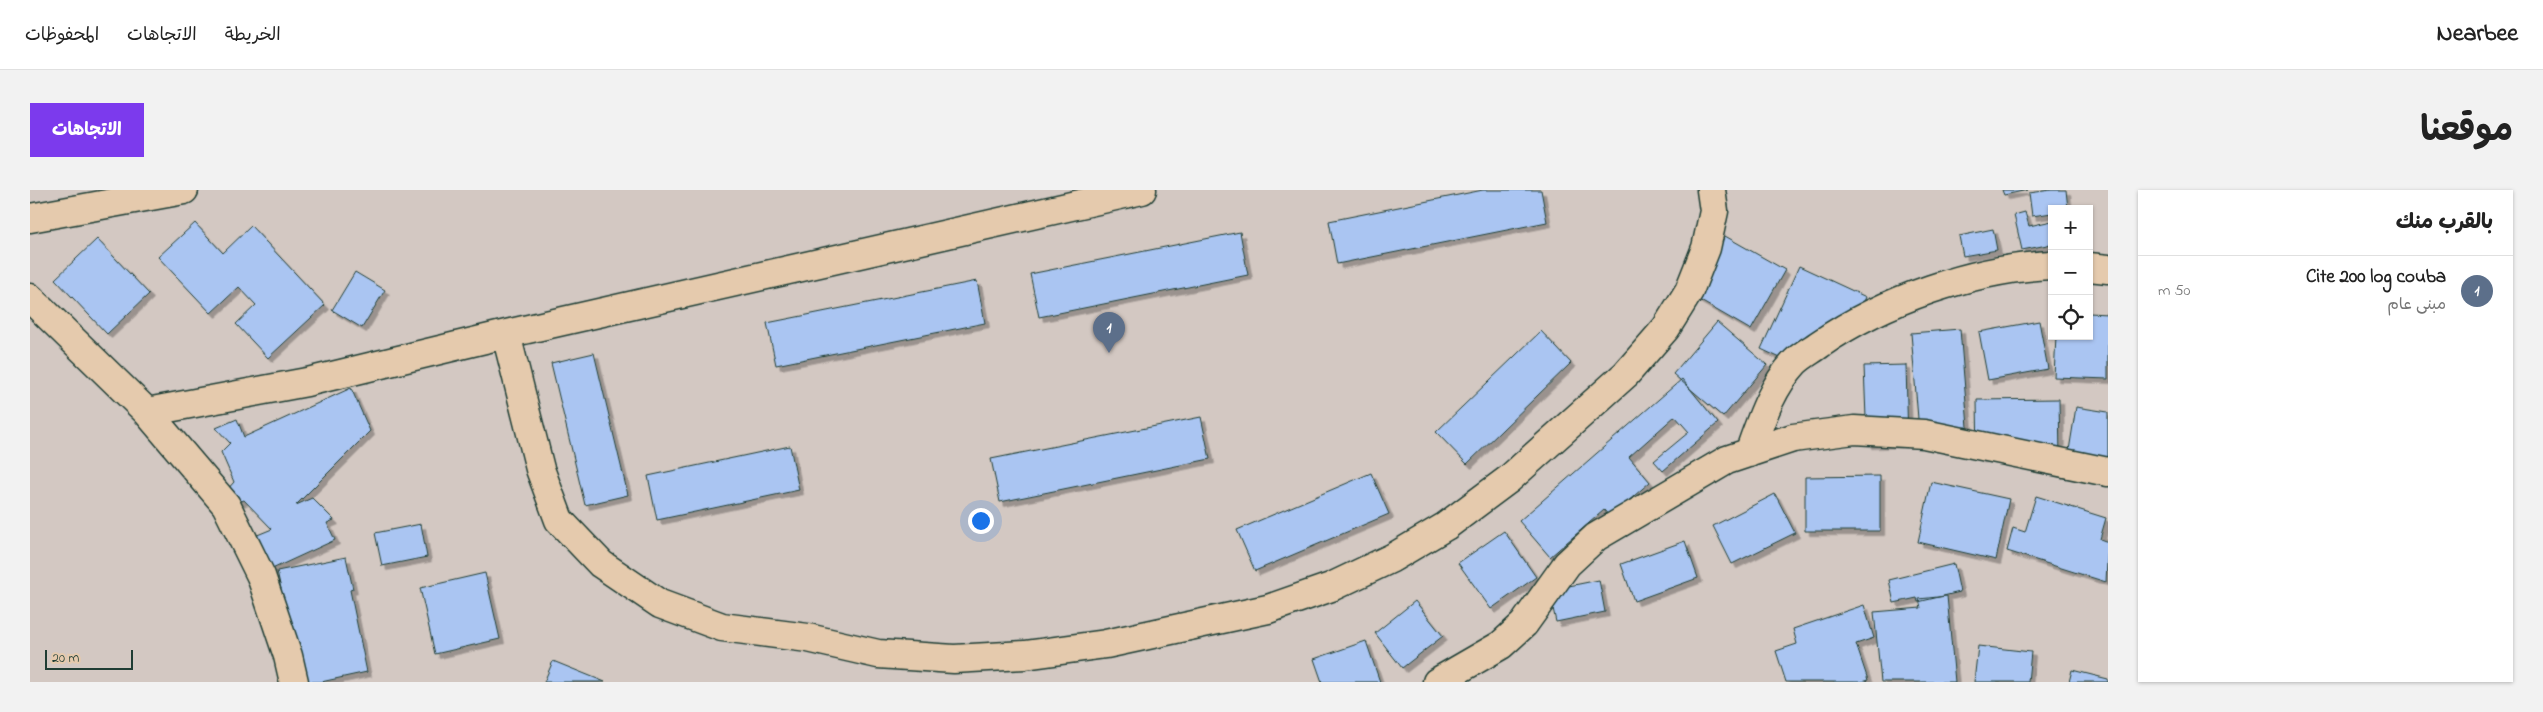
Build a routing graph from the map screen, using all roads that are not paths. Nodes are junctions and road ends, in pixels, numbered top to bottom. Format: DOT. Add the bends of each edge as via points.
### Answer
graph roads {
  1 [pos="184,190"];
  2 [pos="1142,190"];
  3 [pos="1711,190"];
  4 [pos="30,218"];
  5 [pos="2048,265"];
  6 [pos="2093,267"];
  7 [pos="2108,269"];
  8 [pos="30,298"];
  9 [pos="506,334"];
  10 [pos="147,412"];
  11 [pos="1749,453"];
  12 [pos="2108,472"];
  13 [pos="294,682"];
  14 [pos="1437,682"];
  1 -- 4 [label="street"];
  2 -- 9 [label="street"];
  3 -- 9 [label="street" via="1714,211 1706,248 1689,291 1666,328 1626,374 1509,479 1446,526 1392,558 1331,587 1268,609 1106,644 1025,655 954,659 878,654 808,638 722,627 660,604 601,564 559,520 540,470"];
  5 -- 11 [label="street" via="2024,266 1974,276 1910,298 1841,330 1796,361 1771,393"];
  6 -- 7 [label="street"];
  8 -- 10 [label="street"];
  9 -- 10 [label="street" via="306,382"];
  10 -- 13 [label="street" via="226,505 261,576"];
  11 -- 12 [label="street" via="1793,438 1854,430 1924,434"];
  11 -- 14 [label="street" via="1727,460 1596,537 1567,564 1524,624 1501,645"];
}
